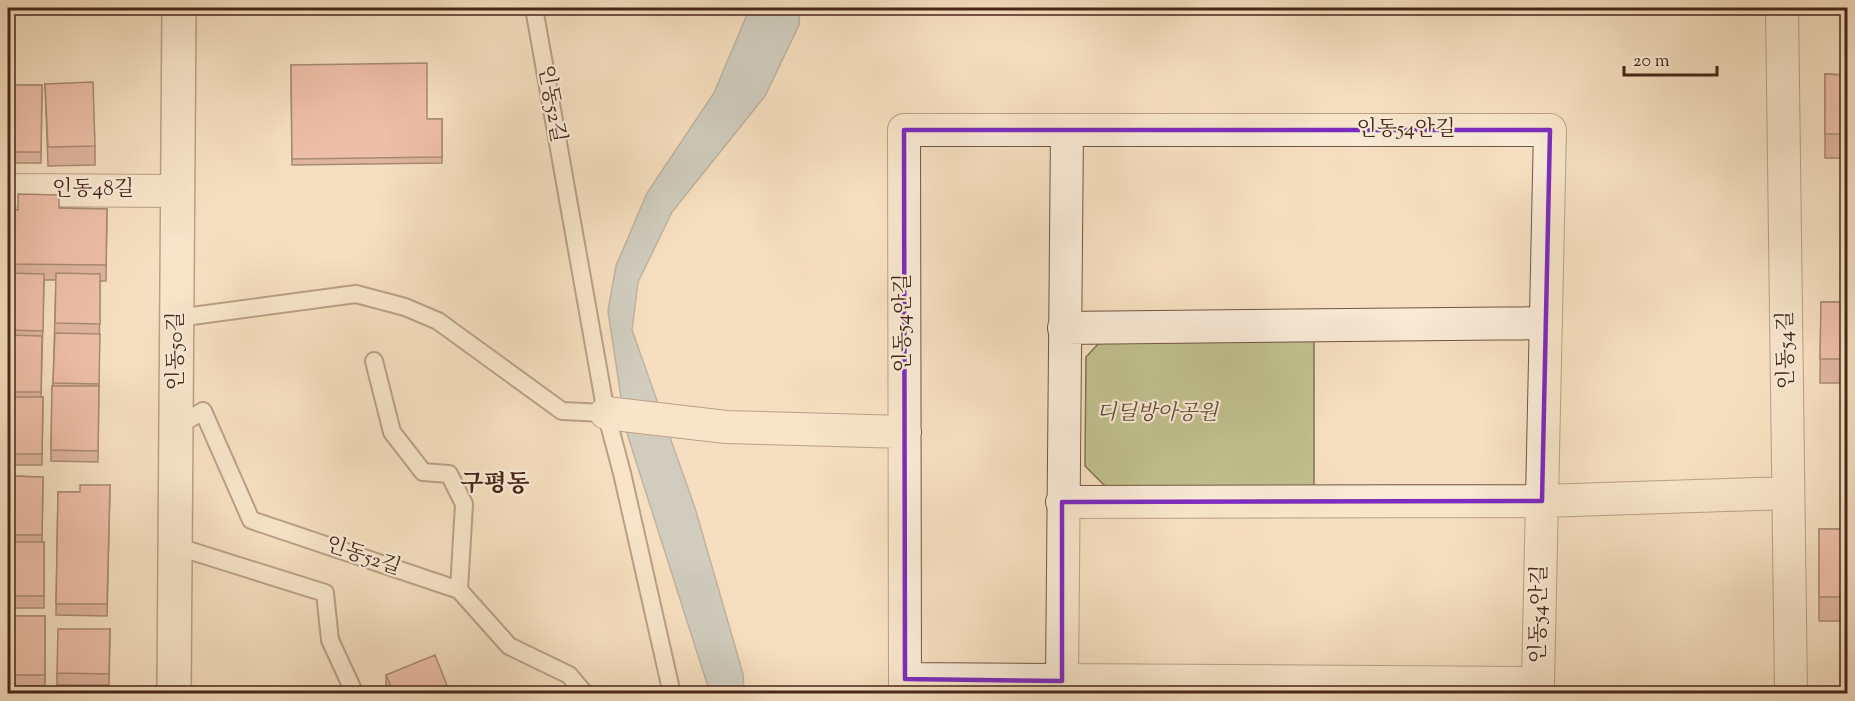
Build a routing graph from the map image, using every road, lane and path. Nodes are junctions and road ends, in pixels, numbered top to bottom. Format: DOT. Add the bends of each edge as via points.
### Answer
graph roads {
  1 [pos="179,8"];
  2 [pos="534,8"];
  3 [pos="1782,8"];
  4 [pos="1067,130"];
  5 [pos="8,190"];
  6 [pos="178,191"];
  7 [pos="177,318"];
  8 [pos="1546,324"];
  9 [pos="1064,328"];
  10 [pos="374,361"];
  11 [pos="606,413"];
  12 [pos="176,427"];
  13 [pos="905,432"];
  14 [pos="1788,493"];
  15 [pos="1542,501"];
  16 [pos="1062,502"];
  17 [pos="175,546"];
  18 [pos="459,590"];
  19 [pos="1062,681"];
  20 [pos="905,686"];
  21 [pos="1377,688"];
  22 [pos="174,693"];
  23 [pos="355,693"];
  24 [pos="585,693"];
  25 [pos="672,693"];
  26 [pos="1791,693"];
  1 -- 6 [label="street, 인동50길"];
  2 -- 11 [label="lane, 인동52길"];
  3 -- 14 [label="street, 인동54길"];
  4 -- 8 [label="street, 인동54안길" via="1550,130"];
  4 -- 9 [label="street"];
  4 -- 13 [label="street, 인동54안길" via="904,130"];
  5 -- 6 [label="street, 인동48길"];
  6 -- 7 [label="street, 인동50길"];
  7 -- 11 [label="lane" via="356,294 438,321 562,411"];
  7 -- 12 [label="street, 인동50길"];
  8 -- 9 [label="street"];
  8 -- 15 [label="street, 인동54안길"];
  9 -- 16 [label="street"];
  10 -- 18 [label="lane" via="392,432 423,472 449,474 464,504"];
  11 -- 13 [label="street" via="726,427"];
  11 -- 25 [label="lane, 인동52길"];
  12 -- 17 [label="street, 인동50길"];
  12 -- 18 [label="lane, 인동52길" via="203,411 251,520"];
  13 -- 20 [label="street, 인동54안길"];
  14 -- 15 [label="street"];
  14 -- 26 [label="street, 인동54길"];
  15 -- 16 [label="street"];
  15 -- 21 [label="street, 인동54안길" via="1538,683"];
  16 -- 19 [label="street"];
  17 -- 22 [label="street, 인동50길"];
  17 -- 23 [label="lane" via="325,593 330,640"];
  18 -- 24 [label="lane, 인동52길" via="509,646 568,675"];
  19 -- 20 [label="street, 인동54안길"];
  19 -- 21 [label="street, 인동54안길"];
}
